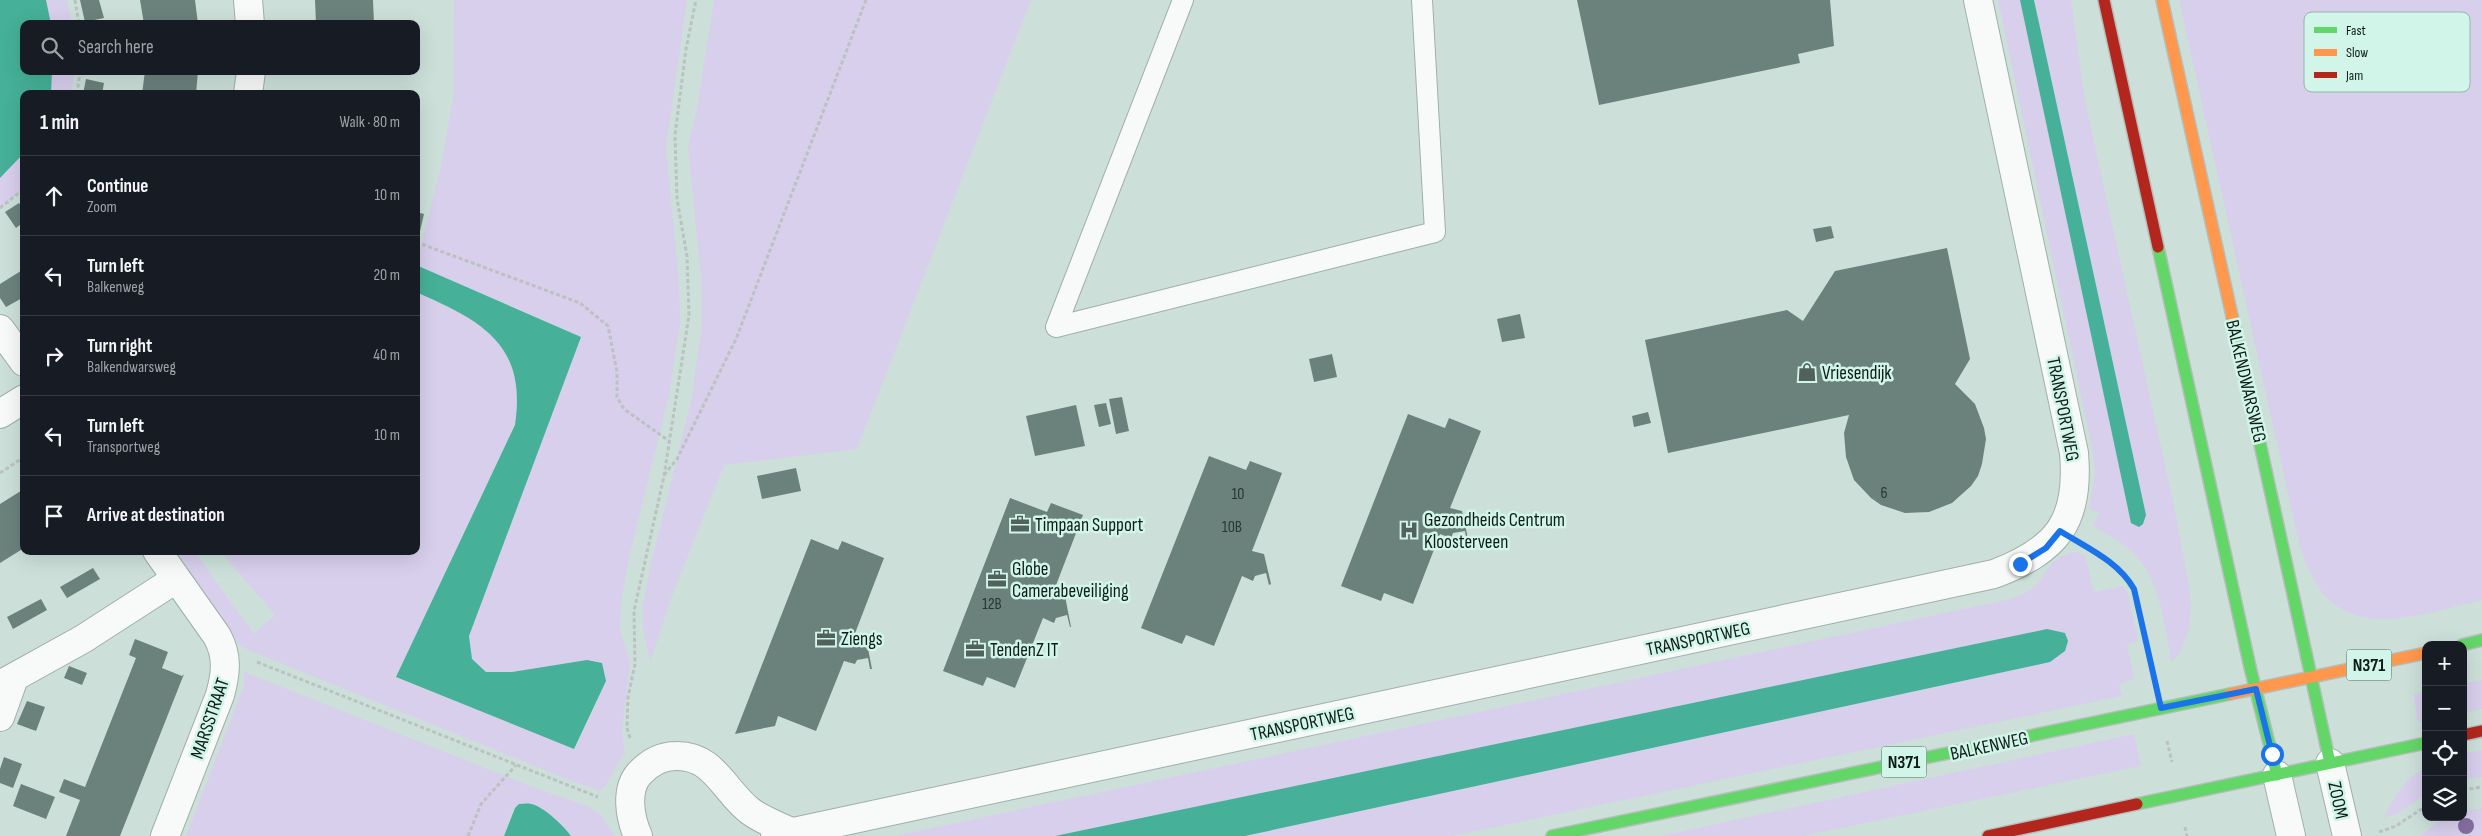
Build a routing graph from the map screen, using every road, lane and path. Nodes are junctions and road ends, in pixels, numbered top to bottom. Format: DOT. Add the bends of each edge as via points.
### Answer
graph roads {
  1 [pos="75,0"];
  2 [pos="248,0"];
  3 [pos="696,0"];
  4 [pos="866,0"];
  5 [pos="1183,0"];
  6 [pos="1422,0"];
  7 [pos="1978,0"];
  8 [pos="2104,0"];
  9 [pos="2162,0"];
  10 [pos="78,20"];
  11 [pos="250,20"];
  12 [pos="79,75"];
  13 [pos="250,75"];
  14 [pos="78,90"];
  15 [pos="249,90"];
  16 [pos="20,192"];
  17 [pos="0,208"];
  18 [pos="420,243"];
  19 [pos="0,329"];
  20 [pos="20,356"];
  21 [pos="20,402"];
  22 [pos="0,414"];
  23 [pos="669,441"];
  24 [pos="20,460"];
  25 [pos="0,473"];
  26 [pos="664,476"];
  27 [pos="2060,531"];
  28 [pos="160,555"];
  29 [pos="176,579"];
  30 [pos="2482,640"];
  31 [pos="2467,644"];
  32 [pos="224,649"];
  33 [pos="2422,653"];
  34 [pos="2313,677"];
  35 [pos="7,681"];
  36 [pos="2256,689"];
  37 [pos="2161,708"];
  38 [pos="0,717"];
  39 [pos="627,728"];
  40 [pos="2482,731"];
  41 [pos="2467,734"];
  42 [pos="2422,744"];
  43 [pos="2330,763"];
  44 [pos="516,765"];
  45 [pos="2277,775"];
  46 [pos="2482,787"];
  47 [pos="2467,789"];
  48 [pos="2178,796"];
  49 [pos="2422,809"];
  50 [pos="630,810"];
  51 [pos="2379,832"];
  52 [pos="783,834"];
  53 [pos="165,836"];
  54 [pos="468,836"];
  55 [pos="638,836"];
  56 [pos="1552,836"];
  57 [pos="1988,836"];
  58 [pos="2187,836"];
  59 [pos="2292,836"];
  60 [pos="2347,836"];
  1 -- 10 [label="path"];
  2 -- 11 [label="street"];
  3 -- 23 [label="path" via="675,135 677,199 687,256 689,315"];
  4 -- 26 [label="path" via="736,339 677,459"];
  5 -- 6 [label="lane" via="1056,327 1435,232"];
  7 -- 27 [label="street, TRANSPORTWEG" via="2074,453 2073,504"];
  8 -- 36 [label="main road"];
  9 -- 34 [label="main road, BALKENDWARSWEG"];
  12 -- 14 [label="path"];
  13 -- 15 [label="street"];
  16 -- 17 [label="path"];
  18 -- 23 [label="path" via="580,303 608,326 618,372 617,397 624,409"];
  19 -- 20 [label="street"];
  21 -- 22 [label="street"];
  23 -- 26 [label="path"];
  24 -- 25 [label="path"];
  26 -- 39 [label="path" via="634,611 635,664 628,697"];
  27 -- 37 [label="path" via="2115,565 2134,589"];
  27 -- 52 [label="street, TRANSPORTWEG" via="2046,548 2020,564 1994,574"];
  28 -- 29 [label="street, MARSSTRAAT"];
  29 -- 32 [label="street, MARSSTRAAT"];
  29 -- 35 [label="street" via="83,639"];
  30 -- 31 [label="main road"];
  32 -- 44 [label="path"];
  32 -- 53 [label="street, MARSSTRAAT" via="226,674 220,695"];
  33 -- 34 [label="main road, BALKENWEG / N371"];
  34 -- 36 [label="main road, BALKENWEG / N371"];
  34 -- 43 [label="main road, BALKENDWARSWEG"];
  35 -- 38 [label="street"];
  36 -- 37 [label="main road, BALKENWEG / N371"];
  36 -- 45 [label="main road"];
  37 -- 48 [label="path"];
  37 -- 56 [label="main road, BALKENWEG / N371"];
  40 -- 41 [label="main road"];
  42 -- 43 [label="main road"];
  43 -- 45 [label="main road"];
  43 -- 60 [label="street, ZOOM"];
  44 -- 50 [label="path"];
  44 -- 54 [label="path" via="481,804"];
  45 -- 48 [label="main road"];
  45 -- 59 [label="street"];
  46 -- 47 [label="path"];
  48 -- 57 [label="main road"];
  48 -- 58 [label="path"];
  49 -- 51 [label="path" via="2396,826"];
  50 -- 52 [label="street, TRANSPORTWEG" via="632,786 639,774 652,762 669,756 688,756 710,766 750,811"];
  50 -- 55 [label="street, TRANSPORTWEG"];
}
